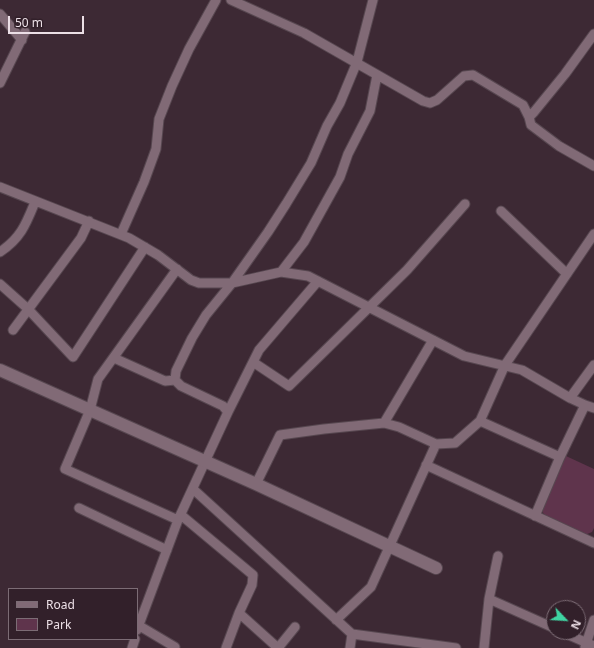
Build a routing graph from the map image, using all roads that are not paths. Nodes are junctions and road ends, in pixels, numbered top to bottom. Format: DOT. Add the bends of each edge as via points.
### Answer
graph roads {
  1 [pos="216,0"];
  2 [pos="231,0"];
  3 [pos="373,0"];
  4 [pos="0,14"];
  5 [pos="594,34"];
  6 [pos="356,62"];
  7 [pos="377,75"];
  8 [pos="0,83"];
  9 [pos="529,117"];
  10 [pos="594,166"];
  11 [pos="0,188"];
  12 [pos="35,202"];
  13 [pos="465,204"];
  14 [pos="501,211"];
  15 [pos="89,221"];
  16 [pos="121,234"];
  17 [pos="594,234"];
  18 [pos="145,247"];
  19 [pos="0,252"];
  20 [pos="177,269"];
  21 [pos="281,272"];
  22 [pos="567,274"];
  23 [pos="318,281"];
  24 [pos="232,283"];
  25 [pos="0,284"];
  26 [pos="368,307"];
  27 [pos="28,309"];
  28 [pos="13,330"];
  29 [pos="433,340"];
  30 [pos="114,358"];
  31 [pos="253,362"];
  32 [pos="505,365"];
  33 [pos="594,365"];
  34 [pos="0,370"];
  35 [pos="174,380"];
  36 [pos="570,398"];
  37 [pos="585,405"];
  38 [pos="594,408"];
  39 [pos="90,410"];
  40 [pos="228,412"];
  41 [pos="480,421"];
  42 [pos="384,423"];
  43 [pos="436,444"];
  44 [pos="560,457"];
  45 [pos="205,462"];
  46 [pos="426,466"];
  47 [pos="256,484"];
  48 [pos="193,489"];
  49 [pos="79,508"];
  50 [pos="535,516"];
  51 [pos="180,518"];
  52 [pos="594,542"];
  53 [pos="390,546"];
  54 [pos="167,550"];
  55 [pos="498,556"];
  56 [pos="436,568"];
  57 [pos="489,599"];
  58 [pos="239,613"];
  59 [pos="336,620"];
  60 [pos="594,620"];
  61 [pos="546,624"];
  62 [pos="138,627"];
  63 [pos="295,627"];
  64 [pos="352,634"];
  65 [pos="577,640"];
  66 [pos="433,646"];
  67 [pos="588,646"];
  68 [pos="175,647"];
  69 [pos="226,648"];
  70 [pos="278,648"];
  71 [pos="350,648"];
  72 [pos="456,648"];
  73 [pos="484,648"];
  1 -- 16 [label="street" via="172,86 159,119 156,149"];
  2 -- 6 [label="street" via="304,33"];
  3 -- 6 [label="street"];
  4 -- 8 [label="street" via="24,36"];
  5 -- 9 [label="street"];
  6 -- 7 [label="street"];
  6 -- 24 [label="street" via="340,103 311,163"];
  7 -- 9 [label="street" via="430,103 437,100 464,76 473,75 523,105"];
  7 -- 21 [label="street" via="370,111 348,154 340,177 304,242"];
  9 -- 10 [label="street" via="531,125 559,146"];
  11 -- 12 [label="street"];
  12 -- 15 [label="street"];
  12 -- 19 [label="street" via="26,226 17,238"];
  13 -- 26 [label="street" via="407,270"];
  14 -- 22 [label="street"];
  15 -- 16 [label="street"];
  15 -- 27 [label="street" via="81,238"];
  16 -- 18 [label="street"];
  17 -- 22 [label="street"];
  18 -- 20 [label="street"];
  18 -- 27 [label="street" via="73,357"];
  20 -- 24 [label="street" via="199,283"];
  20 -- 30 [label="street"];
  21 -- 23 [label="street" via="308,276"];
  21 -- 24 [label="street"];
  22 -- 32 [label="street"];
  23 -- 26 [label="street"];
  23 -- 31 [label="street" via="259,350"];
  24 -- 35 [label="street" via="206,315 192,338"];
  25 -- 27 [label="street"];
  26 -- 29 [label="street"];
  26 -- 31 [label="street" via="289,386"];
  27 -- 28 [label="street"];
  29 -- 32 [label="street" via="464,356"];
  29 -- 42 [label="street"];
  30 -- 35 [label="street" via="165,381"];
  30 -- 39 [label="street" via="98,380"];
  31 -- 40 [label="street"];
  32 -- 36 [label="street" via="522,370"];
  32 -- 41 [label="street"];
  33 -- 36 [label="street"];
  34 -- 39 [label="street"];
  35 -- 40 [label="street" via="181,386 223,406"];
  36 -- 37 [label="street"];
  37 -- 38 [label="street"];
  37 -- 44 [label="street"];
  39 -- 45 [label="street"];
  39 -- 51 [label="street" via="65,469"];
  40 -- 45 [label="street"];
  41 -- 43 [label="street" via="455,443"];
  41 -- 44 [label="street"];
  42 -- 43 [label="street"];
  42 -- 47 [label="street" via="280,435"];
  43 -- 46 [label="street"];
  44 -- 50 [label="street"];
  45 -- 47 [label="street"];
  45 -- 48 [label="street"];
  46 -- 50 [label="street"];
  46 -- 53 [label="street"];
  47 -- 53 [label="street"];
  48 -- 51 [label="street"];
  48 -- 59 [label="street"];
  49 -- 54 [label="street"];
  50 -- 52 [label="street"];
  51 -- 54 [label="street"];
  51 -- 58 [label="street" via="253,575 252,585"];
  53 -- 56 [label="street"];
  53 -- 59 [label="street" via="371,588"];
  54 -- 62 [label="street"];
  55 -- 57 [label="street"];
  57 -- 61 [label="street"];
  57 -- 73 [label="street"];
  58 -- 69 [label="street"];
  58 -- 70 [label="street"];
  59 -- 64 [label="street"];
  60 -- 67 [label="street"];
  62 -- 68 [label="street"];
  63 -- 70 [label="street"];
  64 -- 66 [label="street"];
  64 -- 71 [label="street"];
  65 -- 67 [label="street"];
  66 -- 72 [label="street"];
}
